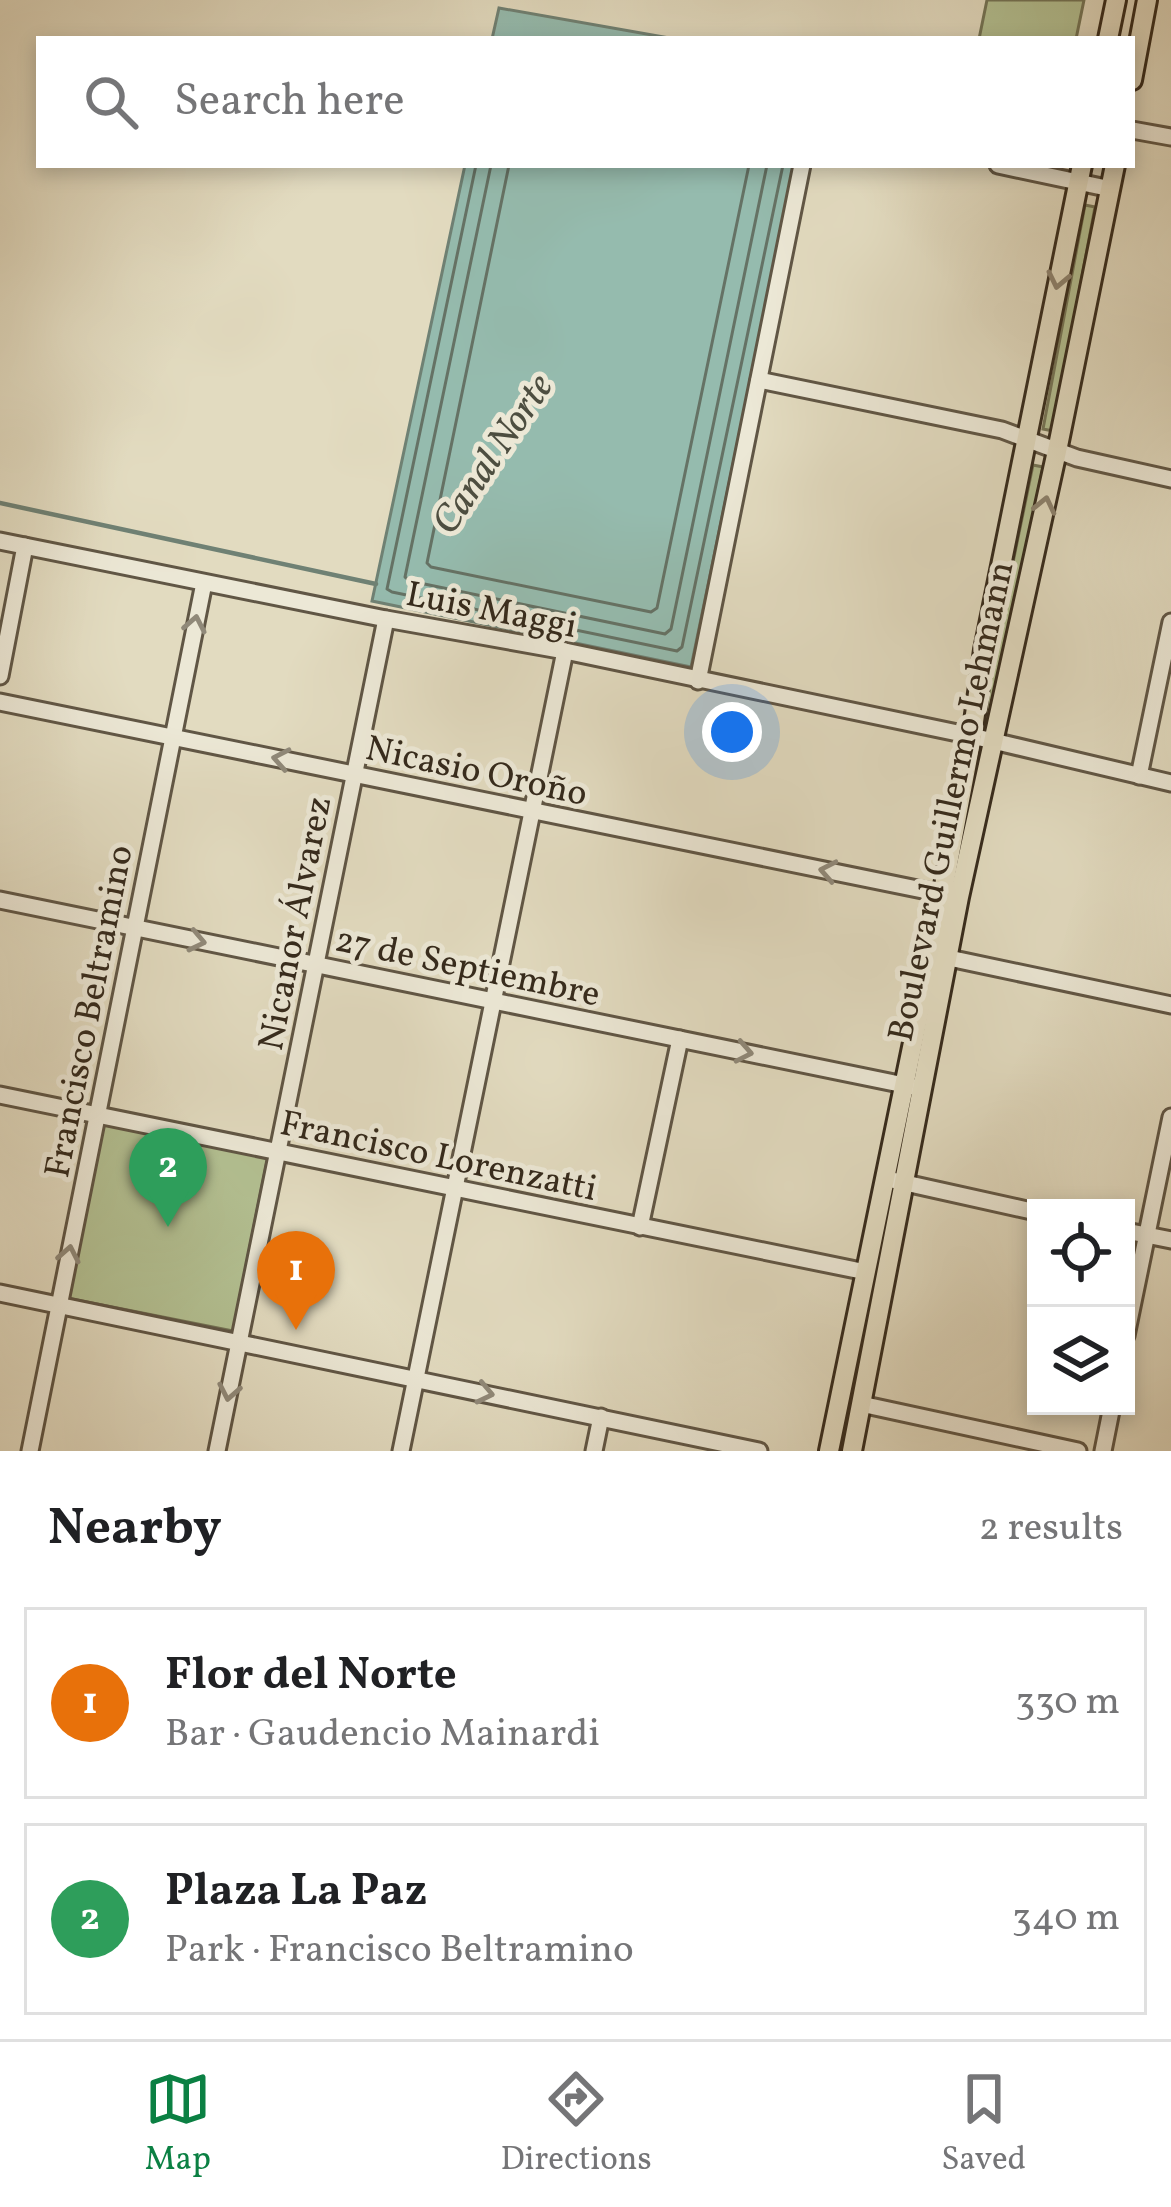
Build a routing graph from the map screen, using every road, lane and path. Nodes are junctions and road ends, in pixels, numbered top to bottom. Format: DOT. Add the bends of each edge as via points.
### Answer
graph roads {
  1 [pos="1117,0"];
  2 [pos="1148,0"];
  3 [pos="1109,36"];
  4 [pos="1135,65"];
  5 [pos="1135,131"];
  6 [pos="1171,137"];
  7 [pos="801,168"];
  8 [pos="1029,168"];
  9 [pos="1114,168"];
  10 [pos="1080,173"];
  11 [pos="1111,188"];
  12 [pos="759,380"];
  13 [pos="1026,438"];
  14 [pos="1057,452"];
  15 [pos="1171,479"];
  16 [pos="0,541"];
  17 [pos="25,546"];
  18 [pos="204,583"];
  19 [pos="386,619"];
  20 [pos="1171,622"];
  21 [pos="565,651"];
  22 [pos="0,676"];
  23 [pos="698,681"];
  24 [pos="0,702"];
  25 [pos="172,738"];
  26 [pos="982,739"];
  27 [pos="354,774"];
  28 [pos="1139,776"];
  29 [pos="1171,783"];
  30 [pos="531,812"];
  31 [pos="942,894"];
  32 [pos="0,900"];
  33 [pos="135,928"];
  34 [pos="949,958"];
  35 [pos="316,965"];
  36 [pos="491,1001"];
  37 [pos="1171,1005"];
  38 [pos="680,1040"];
  39 [pos="914,1087"];
  40 [pos="0,1095"];
  41 [pos="97,1115"];
  42 [pos="1171,1117"];
  43 [pos="278,1152"];
  44 [pos="895,1181"];
  45 [pos="456,1189"];
  46 [pos="1027,1210"];
  47 [pos="640,1227"];
  48 [pos="1135,1233"];
  49 [pos="1147,1235"];
  50 [pos="1171,1240"];
  51 [pos="866,1272"];
  52 [pos="0,1293"];
  53 [pos="59,1305"];
  54 [pos="1132,1307"];
  55 [pos="239,1341"];
  56 [pos="415,1379"];
  57 [pos="860,1404"];
  58 [pos="1110,1415"];
  59 [pos="601,1417"];
  60 [pos="30,1451"];
  61 [pos="217,1451"];
  62 [pos="401,1451"];
  63 [pos="594,1451"];
  64 [pos="759,1451"];
  65 [pos="829,1451"];
  66 [pos="852,1451"];
  67 [pos="1078,1451"];
  68 [pos="1102,1451"];
  1 -- 3 [label="main road"];
  2 -- 4 [label="main road"];
  5 -- 6 [label="street"];
  7 -- 12 [label="street"];
  8 -- 10 [label="street"];
  9 -- 11 [label="main road, Boulevard Guillermo Lehmann"];
  10 -- 11 [label="street"];
  10 -- 13 [label="main road, Boulevard Guillermo Lehmann, one-way"];
  11 -- 14 [label="main road, Boulevard Guillermo Lehmann"];
  12 -- 13 [label="street"];
  12 -- 23 [label="street"];
  13 -- 14 [label="street"];
  13 -- 26 [label="main road, Boulevard Guillermo Lehmann" via="984,650"];
  14 -- 15 [label="street"];
  26 -- 14 [label="main road, Boulevard Guillermo Lehmann, one-way"];
  16 -- 17 [label="street, Luis Maggi"];
  17 -- 18 [label="street, Luis Maggi"];
  17 -- 22 [label="street"];
  18 -- 19 [label="street, Luis Maggi"];
  25 -- 18 [label="street, Francisco Beltramino, one-way"];
  19 -- 21 [label="street, Luis Maggi"];
  19 -- 27 [label="street, Nicanor Álvarez"];
  20 -- 28 [label="street"];
  21 -- 23 [label="street, Luis Maggi"];
  21 -- 30 [label="street"];
  23 -- 26 [label="street, Luis Maggi"];
  24 -- 25 [label="street, Nicasio Oroño"];
  27 -- 25 [label="street, Nicasio Oroño, one-way"];
  25 -- 33 [label="street, Francisco Beltramino"];
  26 -- 28 [label="street, Luis Maggi"];
  26 -- 31 [label="main road, Boulevard Guillermo Lehmann"];
  26 -- 34 [label="main road, Boulevard Guillermo Lehmann"];
  27 -- 30 [label="street, Nicasio Oroño"];
  27 -- 35 [label="street, Nicanor Álvarez"];
  28 -- 29 [label="street, Luis Maggi"];
  31 -- 30 [label="street, Nicasio Oroño, one-way"];
  30 -- 36 [label="street"];
  31 -- 39 [label="main road, Boulevard Guillermo Lehmann"];
  32 -- 33 [label="street, 27 de Septiembre"];
  33 -- 35 [label="street, 27 de Septiembre, one-way"];
  33 -- 41 [label="street, Francisco Beltramino"];
  34 -- 37 [label="street"];
  34 -- 39 [label="main road, Boulevard Guillermo Lehmann"];
  35 -- 36 [label="street, 27 de Septiembre"];
  35 -- 43 [label="street, Nicanor Álvarez"];
  36 -- 38 [label="street, 27 de Septiembre"];
  36 -- 45 [label="street"];
  38 -- 39 [label="street, 27 de Septiembre, one-way"];
  38 -- 47 [label="street"];
  39 -- 44 [label="main road, Boulevard Guillermo Lehmann"];
  40 -- 41 [label="street, Francisco Lorenzatti"];
  41 -- 43 [label="street, Francisco Lorenzatti"];
  53 -- 41 [label="street, Francisco Beltramino, one-way"];
  42 -- 49 [label="street"];
  43 -- 45 [label="street, Francisco Lorenzatti"];
  43 -- 55 [label="street, Nicanor Álvarez"];
  44 -- 46 [label="street"];
  44 -- 51 [label="main road, Boulevard Guillermo Lehmann"];
  44 -- 57 [label="main road, Boulevard Guillermo Lehmann"];
  45 -- 47 [label="street, Francisco Lorenzatti"];
  45 -- 56 [label="street"];
  47 -- 51 [label="street, Francisco Lorenzatti"];
  48 -- 49 [label="street"];
  49 -- 50 [label="street"];
  49 -- 54 [label="street"];
  51 -- 65 [label="main road, Boulevard Guillermo Lehmann"];
  52 -- 53 [label="street"];
  53 -- 55 [label="street"];
  53 -- 60 [label="street, Francisco Beltramino"];
  55 -- 56 [label="street"];
  55 -- 61 [label="street, Nicanor Álvarez, one-way"];
  56 -- 59 [label="street, one-way"];
  56 -- 62 [label="street"];
  57 -- 66 [label="main road, Boulevard Guillermo Lehmann"];
  57 -- 67 [label="street"];
  58 -- 68 [label="street"];
  59 -- 63 [label="street"];
  59 -- 64 [label="street"];
}
